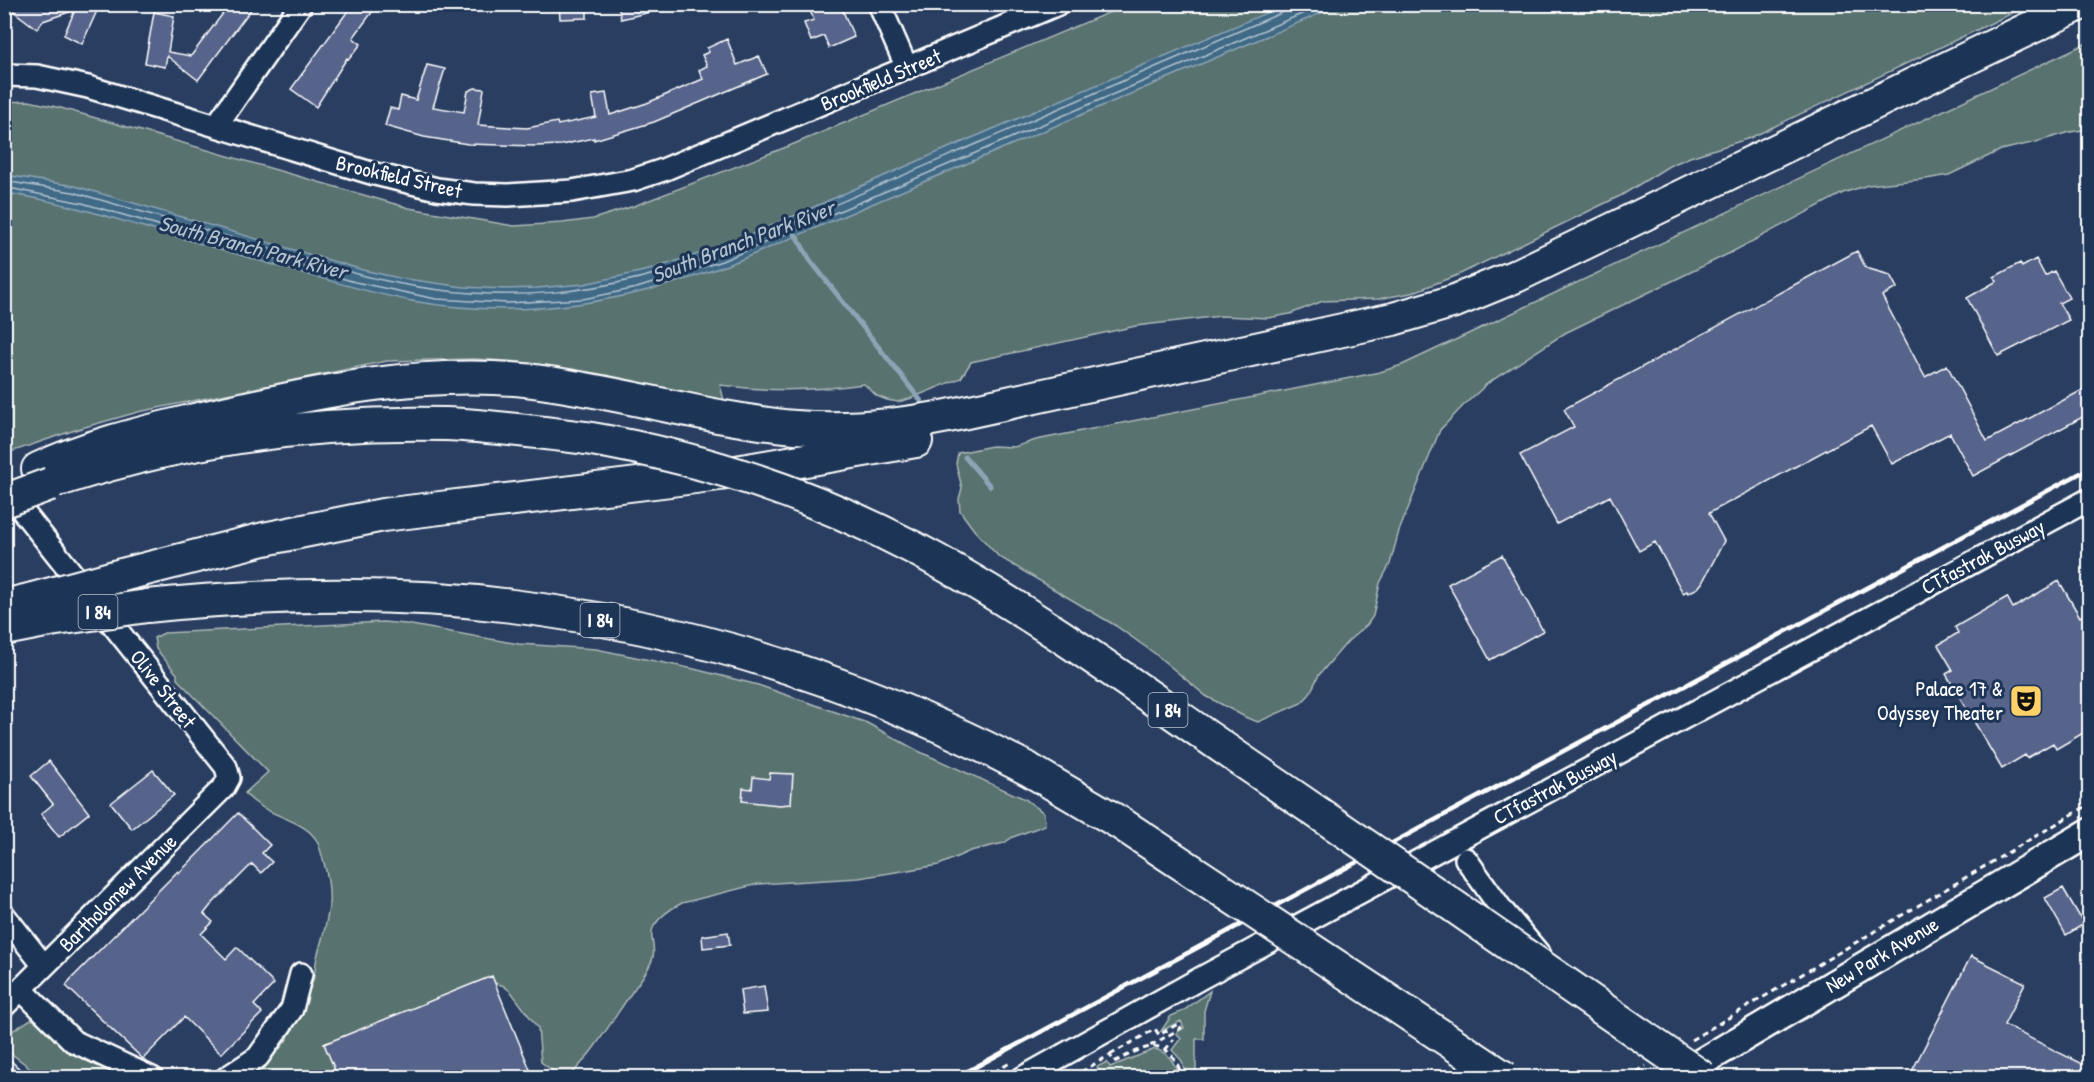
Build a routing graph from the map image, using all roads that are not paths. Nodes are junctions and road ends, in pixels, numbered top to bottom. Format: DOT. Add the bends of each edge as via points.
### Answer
graph roads {
  1 [pos="301,4"];
  2 [pos="879,4"];
  3 [pos="1058,4"];
  4 [pos="2080,4"];
  5 [pos="2090,20"];
  6 [pos="908,68"];
  7 [pos="7,69"];
  8 [pos="216,126"];
  9 [pos="44,477"];
  10 [pos="4,490"];
  11 [pos="2090,499"];
  12 [pos="4,501"];
  13 [pos="29,608"];
  14 [pos="4,628"];
  15 [pos="229,778"];
  16 [pos="2090,832"];
  17 [pos="1466,860"];
  18 [pos="4,915"];
  19 [pos="44,966"];
  20 [pos="301,974"];
  21 [pos="1572,987"];
  22 [pos="21,989"];
  23 [pos="4,1006"];
  24 [pos="152,1077"];
  25 [pos="226,1077"];
  26 [pos="1022,1077"];
  27 [pos="1505,1077"];
  28 [pos="1675,1077"];
  29 [pos="1703,1077"];
  1 -- 8 [label="street"];
  2 -- 6 [label="street"];
  3 -- 6 [label="street, Brookfield Street"];
  4 -- 9 [label="highway" via="1516,276 1455,301 1384,321 948,416 885,426 795,427 542,382 490,378 364,385 117,440 68,456"];
  5 -- 13 [label="highway, bridge" via="1535,287 1422,329 858,452 736,472 383,515 273,537 122,575"];
  6 -- 8 [label="street, Brookfield Street" via="683,163 633,180 539,194 474,194 437,189"];
  7 -- 8 [label="street, Brookfield Street" via="72,83"];
  9 -- 10 [label="highway"];
  9 -- 12 [label="highway, I 84, bridge"];
  9 -- 21 [label="highway, I 84, bridge" via="90,471 249,436 315,428 447,424 586,438 665,454 774,488 867,525 994,594"];
  10 -- 15 [label="street, Olive Street" via="226,767"];
  11 -- 26 [label="street, CTfastrak Busway"];
  13 -- 14 [label="highway, I 84"];
  13 -- 27 [label="highway, I 84, bridge" via="273,598 410,598 511,606 600,620 709,644 803,671 924,718 1028,769 1127,827"];
  15 -- 19 [label="street, Bartholomew Avenue"];
  16 -- 28 [label="main road, New Park Avenue"];
  17 -- 21 [label="street, bridge" via="1517,929"];
  18 -- 19 [label="street"];
  19 -- 22 [label="street, Bartholomew Avenue"];
  20 -- 25 [label="street" via="292,1009 258,1057"];
  21 -- 29 [label="highway, I 84, bridge"];
  22 -- 23 [label="street, Bartholomew Avenue"];
  22 -- 24 [label="street" via="73,1041"];
}
